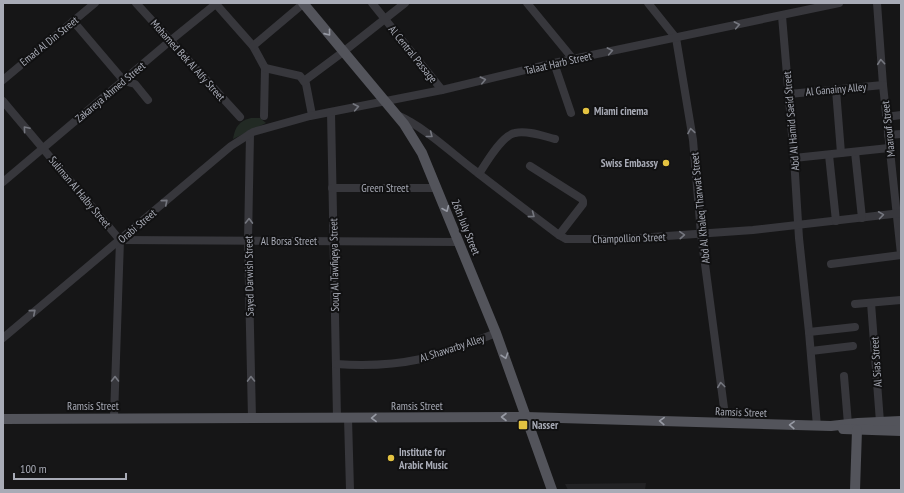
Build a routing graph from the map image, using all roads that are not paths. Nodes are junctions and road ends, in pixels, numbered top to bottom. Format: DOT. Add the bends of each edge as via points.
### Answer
graph roads {
  1 [pos="95,3"];
  2 [pos="136,3"];
  3 [pos="216,3"];
  4 [pos="303,3"];
  5 [pos="372,3"];
  6 [pos="405,3"];
  7 [pos="527,3"];
  8 [pos="648,3"];
  9 [pos="837,3"];
  10 [pos="876,3"];
  11 [pos="782,16"];
  12 [pos="385,19"];
  13 [pos="73,21"];
  14 [pos="676,38"];
  15 [pos="170,41"];
  16 [pos="253,46"];
  17 [pos="343,52"];
  18 [pos="573,59"];
  19 [pos="554,63"];
  20 [pos="265,68"];
  21 [pos="3,80"];
  22 [pos="124,80"];
  23 [pos="304,81"];
  24 [pos="883,85"];
  25 [pos="442,90"];
  26 [pos="836,90"];
  27 [pos="789,94"];
  28 [pos="3,100"];
  29 [pos="148,100"];
  30 [pos="384,101"];
  31 [pos="331,112"];
  32 [pos="571,113"];
  33 [pos="312,115"];
  34 [pos="396,115"];
  35 [pos="901,115"];
  36 [pos="264,116"];
  37 [pos="886,116"];
  38 [pos="240,117"];
  39 [pos="277,125"];
  40 [pos="250,134"];
  41 [pos="901,134"];
  42 [pos="888,135"];
  43 [pos="555,139"];
  44 [pos="889,148"];
  45 [pos="43,149"];
  46 [pos="854,152"];
  47 [pos="841,153"];
  48 [pos="829,155"];
  49 [pos="794,158"];
  50 [pos="530,166"];
  51 [pos="479,174"];
  52 [pos="3,182"];
  53 [pos="332,188"];
  54 [pos="437,188"];
  55 [pos="899,213"];
  56 [pos="862,218"];
  57 [pos="836,221"];
  58 [pos="798,225"];
  59 [pos="701,234"];
  60 [pos="559,235"];
  61 [pos="120,240"];
  62 [pos="248,241"];
  63 [pos="333,241"];
  64 [pos="459,242"];
  65 [pos="901,255"];
  66 [pos="831,264"];
  67 [pos="901,300"];
  68 [pos="871,303"];
  69 [pos="855,304"];
  70 [pos="855,327"];
  71 [pos="809,332"];
  72 [pos="496,333"];
  73 [pos="3,338"];
  74 [pos="853,346"];
  75 [pos="810,351"];
  76 [pos="336,364"];
  77 [pos="844,376"];
  78 [pos="526,417"];
  79 [pos="114,418"];
  80 [pos="252,418"];
  81 [pos="337,418"];
  82 [pos="348,418"];
  83 [pos="3,419"];
  84 [pos="901,421"];
  85 [pos="880,422"];
  86 [pos="726,423"];
  87 [pos="848,424"];
  88 [pos="817,426"];
  89 [pos="831,426"];
  90 [pos="857,430"];
  91 [pos="901,431"];
  92 [pos="350,490"];
  93 [pos="552,490"];
  94 [pos="856,490"];
  1 -- 13 [label="street, Emad Al Din Street"];
  2 -- 15 [label="street, Mohamed Bek Al Alfy Street"];
  3 -- 15 [label="street, Zakareya Ahmed Street"];
  3 -- 16 [label="street"];
  4 -- 16 [label="street"];
  4 -- 17 [label="main road, 26th July Street, one-way"];
  5 -- 12 [label="street, Al Central Passage"];
  6 -- 12 [label="street"];
  7 -- 18 [label="street"];
  8 -- 14 [label="street, Abd Al Khaleq Tharwat Street"];
  9 -- 11 [label="street, Talaat Harb Street"];
  24 -- 10 [label="street, Maarouf Street, one-way"];
  14 -- 11 [label="street, Talaat Harb Street, one-way"];
  11 -- 27 [label="street, Abd Al Hamid Saeid Street"];
  12 -- 17 [label="street"];
  12 -- 25 [label="street, Al Central Passage"];
  13 -- 21 [label="street, Emad Al Din Street"];
  13 -- 22 [label="street"];
  18 -- 14 [label="street, Talaat Harb Street, one-way"];
  59 -- 14 [label="street, Abd Al Khaleq Tharwat Street, one-way" via="693,140"];
  15 -- 22 [label="street, Zakareya Ahmed Street"];
  15 -- 38 [label="street, Mohamed Bek Al Alfy Street"];
  16 -- 20 [label="street"];
  17 -- 23 [label="street"];
  17 -- 30 [label="main road, 26th July Street"];
  18 -- 19 [label="street, Talaat Harb Street"];
  25 -- 19 [label="street, Talaat Harb Street, one-way"];
  19 -- 32 [label="street"];
  20 -- 23 [label="street" via="300,76"];
  20 -- 36 [label="street"];
  22 -- 29 [label="street" via="135,84"];
  22 -- 45 [label="street, Zakareya Ahmed Street"];
  23 -- 33 [label="street"];
  24 -- 26 [label="street, Al Ganainy Alley"];
  24 -- 37 [label="street, Maarouf Street"];
  25 -- 30 [label="street, Talaat Harb Street"];
  26 -- 27 [label="street, Al Ganainy Alley"];
  26 -- 47 [label="street"];
  27 -- 49 [label="street, Abd Al Hamid Saeid Street"];
  45 -- 28 [label="street, Suliman Al Halby Street, one-way"];
  31 -- 30 [label="street, Talaat Harb Street, one-way"];
  30 -- 34 [label="main road, 26th July Street"];
  31 -- 33 [label="street, Talaat Harb Street"];
  31 -- 53 [label="street, Souq Al Tawfiqeya Street"];
  33 -- 39 [label="street, Talaat Harb Street"];
  34 -- 51 [label="street, Champollion Street, one-way" via="426,132"];
  34 -- 54 [label="main road, 26th July Street" via="417,143"];
  35 -- 37 [label="street"];
  37 -- 42 [label="street, Maarouf Street"];
  39 -- 40 [label="street, Orabi Street"];
  61 -- 40 [label="street, Orabi Street, one-way" via="231,146"];
  62 -- 40 [label="street, Sayed Darwish Street, one-way"];
  41 -- 42 [label="street"];
  42 -- 44 [label="street, Maarouf Street"];
  43 -- 51 [label="street" via="528,133 507,136"];
  44 -- 46 [label="street"];
  44 -- 55 [label="street, Maarouf Street"];
  45 -- 52 [label="street, Zakareya Ahmed Street"];
  45 -- 61 [label="street, Suliman Al Halby Street"];
  46 -- 47 [label="street"];
  46 -- 56 [label="street"];
  47 -- 48 [label="street"];
  48 -- 49 [label="street"];
  48 -- 57 [label="street"];
  49 -- 58 [label="street, Abd Al Hamid Saeid Street"];
  50 -- 60 [label="street" via="583,201"];
  51 -- 60 [label="street, Champollion Street, one-way"];
  53 -- 54 [label="street, Green Street"];
  53 -- 63 [label="street, Souq Al Tawfiqeya Street"];
  54 -- 64 [label="main road, 26th July Street, one-way"];
  56 -- 55 [label="street, Champollion Street, one-way"];
  55 -- 65 [label="street, Maarouf Street"];
  56 -- 57 [label="street, Champollion Street"];
  57 -- 58 [label="street, Champollion Street"];
  58 -- 59 [label="street, Champollion Street"];
  58 -- 71 [label="street, Abd Al Hamid Saeid Street"];
  60 -- 59 [label="street, Champollion Street, one-way" via="566,239 610,240"];
  86 -- 59 [label="street, Abd Al Khaleq Tharwat Street, one-way"];
  61 -- 62 [label="street, Al Borsa Street"];
  73 -- 61 [label="street, Orabi Street, one-way"];
  79 -- 61 [label="street, one-way"];
  62 -- 63 [label="street, Al Borsa Street"];
  80 -- 62 [label="street, Sayed Darwish Street, one-way"];
  63 -- 64 [label="street, Al Borsa Street"];
  63 -- 76 [label="street, Souq Al Tawfiqeya Street"];
  64 -- 72 [label="main road, 26th July Street"];
  65 -- 66 [label="street"];
  67 -- 68 [label="street"];
  68 -- 69 [label="street"];
  68 -- 85 [label="street, Al Sias Street"];
  70 -- 71 [label="street"];
  71 -- 75 [label="street, Abd Al Hamid Saeid Street"];
  72 -- 76 [label="street, Al Shawarby Alley" via="421,359 376,365"];
  72 -- 78 [label="main road, 26th July Street, one-way"];
  74 -- 75 [label="street"];
  75 -- 88 [label="street, Abd Al Hamid Saeid Street"];
  76 -- 81 [label="street, Souq Al Tawfiqeya Street"];
  77 -- 87 [label="street"];
  78 -- 82 [label="main road, Ramsis Street, one-way"];
  86 -- 78 [label="main road, Ramsis Street, one-way"];
  78 -- 93 [label="main road, 26th July Street"];
  79 -- 80 [label="main road, Ramsis Street"];
  79 -- 83 [label="main road, Ramsis Street"];
  80 -- 81 [label="main road, Ramsis Street"];
  81 -- 82 [label="main road, Ramsis Street"];
  82 -- 92 [label="street"];
  84 -- 85 [label="main road, Ramsis Street"];
  85 -- 87 [label="main road, Ramsis Street"];
  88 -- 86 [label="main road, Ramsis Street, one-way"];
  87 -- 89 [label="main road, Ramsis Street"];
  88 -- 89 [label="main road, Ramsis Street"];
  89 -- 90 [label="main road, Ramsis Street"];
  90 -- 91 [label="main road, Ramsis Street"];
  90 -- 94 [label="main road"];
}
